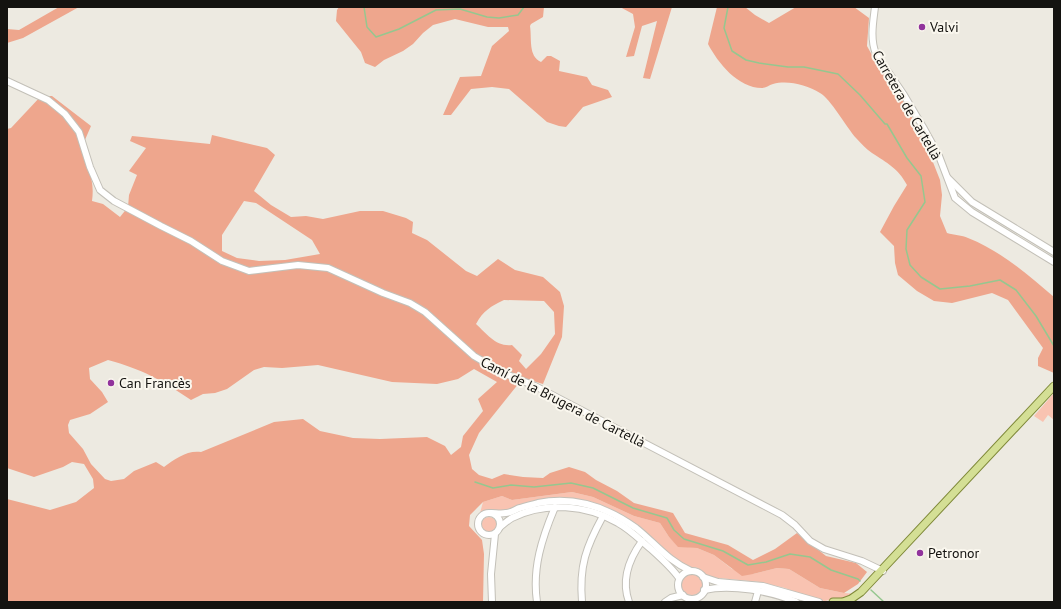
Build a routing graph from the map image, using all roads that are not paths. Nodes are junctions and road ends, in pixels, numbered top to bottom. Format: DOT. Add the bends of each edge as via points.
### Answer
graph roads {
  1 [pos="875,7"];
  2 [pos="7,81"];
  3 [pos="948,178"];
  4 [pos="961,192"];
  5 [pos="955,198"];
  6 [pos="1054,252"];
  7 [pos="1054,262"];
  8 [pos="1054,386"];
  9 [pos="555,507"];
  10 [pos="491,513"];
  11 [pos="508,513"];
  12 [pos="603,516"];
  13 [pos="500,526"];
  14 [pos="495,534"];
  15 [pos="642,541"];
  16 [pos="676,564"];
  17 [pos="691,571"];
  18 [pos="882,571"];
  19 [pos="703,576"];
  20 [pos="680,577"];
  21 [pos="718,582"];
  22 [pos="678,586"];
  23 [pos="705,589"];
  24 [pos="758,591"];
  25 [pos="861,592"];
  26 [pos="682,595"];
  27 [pos="671,598"];
  28 [pos="691,600"];
  29 [pos="807,600"];
  30 [pos="492,602"];
  31 [pos="537,602"];
  32 [pos="582,602"];
  33 [pos="629,602"];
  34 [pos="665,602"];
  35 [pos="755,602"];
  36 [pos="796,602"];
  37 [pos="819,602"];
  38 [pos="833,602"];
  39 [pos="842,602"];
  40 [pos="857,602"];
  1 -- 3 [label="street, Carretera de Cartellà" via="873,48 904,95 939,156"];
  2 -- 18 [label="street, Camí de la Brugera de Cartellà" via="48,100 66,114 79,132 100,190 114,201 191,241 222,261 249,271 298,265 328,268 410,303 425,312 474,356 501,372 535,386 782,515 810,541 824,549 862,561"];
  3 -- 4 [label="street, Carretera de Cartellà"];
  3 -- 5 [label="street, Carretera de Cartellà"];
  4 -- 5 [label="street" via="956,194"];
  4 -- 6 [label="street, Carretera de Cartellà" via="972,202"];
  5 -- 7 [label="street" via="972,212"];
  8 -- 18 [label="main road"];
  9 -- 12 [label="street" via="588,510"];
  9 -- 13 [label="street" via="525,513"];
  9 -- 31 [label="street" via="537,561"];
  10 -- 11 [label="street"];
  10 -- 13 [label="street" via="499,519"];
  10 -- 14 [label="street" via="484,514 478,526 483,534"];
  11 -- 13 [label="street"];
  11 -- 16 [label="street" via="560,500 603,509 622,518"];
  12 -- 15 [label="street" via="618,523"];
  12 -- 32 [label="street" via="590,540 584,561"];
  13 -- 14 [label="street"];
  14 -- 30 [label="street" via="491,574"];
  15 -- 20 [label="street"];
  15 -- 33 [label="street" via="629,564 626,580"];
  16 -- 17 [label="street"];
  16 -- 20 [label="street"];
  17 -- 19 [label="street"];
  17 -- 20 [label="street"];
  18 -- 25 [label="main road"];
  19 -- 21 [label="street"];
  19 -- 23 [label="street"];
  20 -- 22 [label="street"];
  21 -- 23 [label="street"];
  21 -- 29 [label="street" via="763,586"];
  22 -- 26 [label="street"];
  22 -- 27 [label="street"];
  23 -- 24 [label="street"];
  23 -- 28 [label="street" via="699,597"];
  24 -- 35 [label="street"];
  24 -- 36 [label="street"];
  25 -- 39 [label="main road"];
  25 -- 40 [label="main road"];
  26 -- 27 [label="street"];
  26 -- 28 [label="street"];
  27 -- 34 [label="street"];
  29 -- 37 [label="street"];
  38 -- 39 [label="main road"];
}
